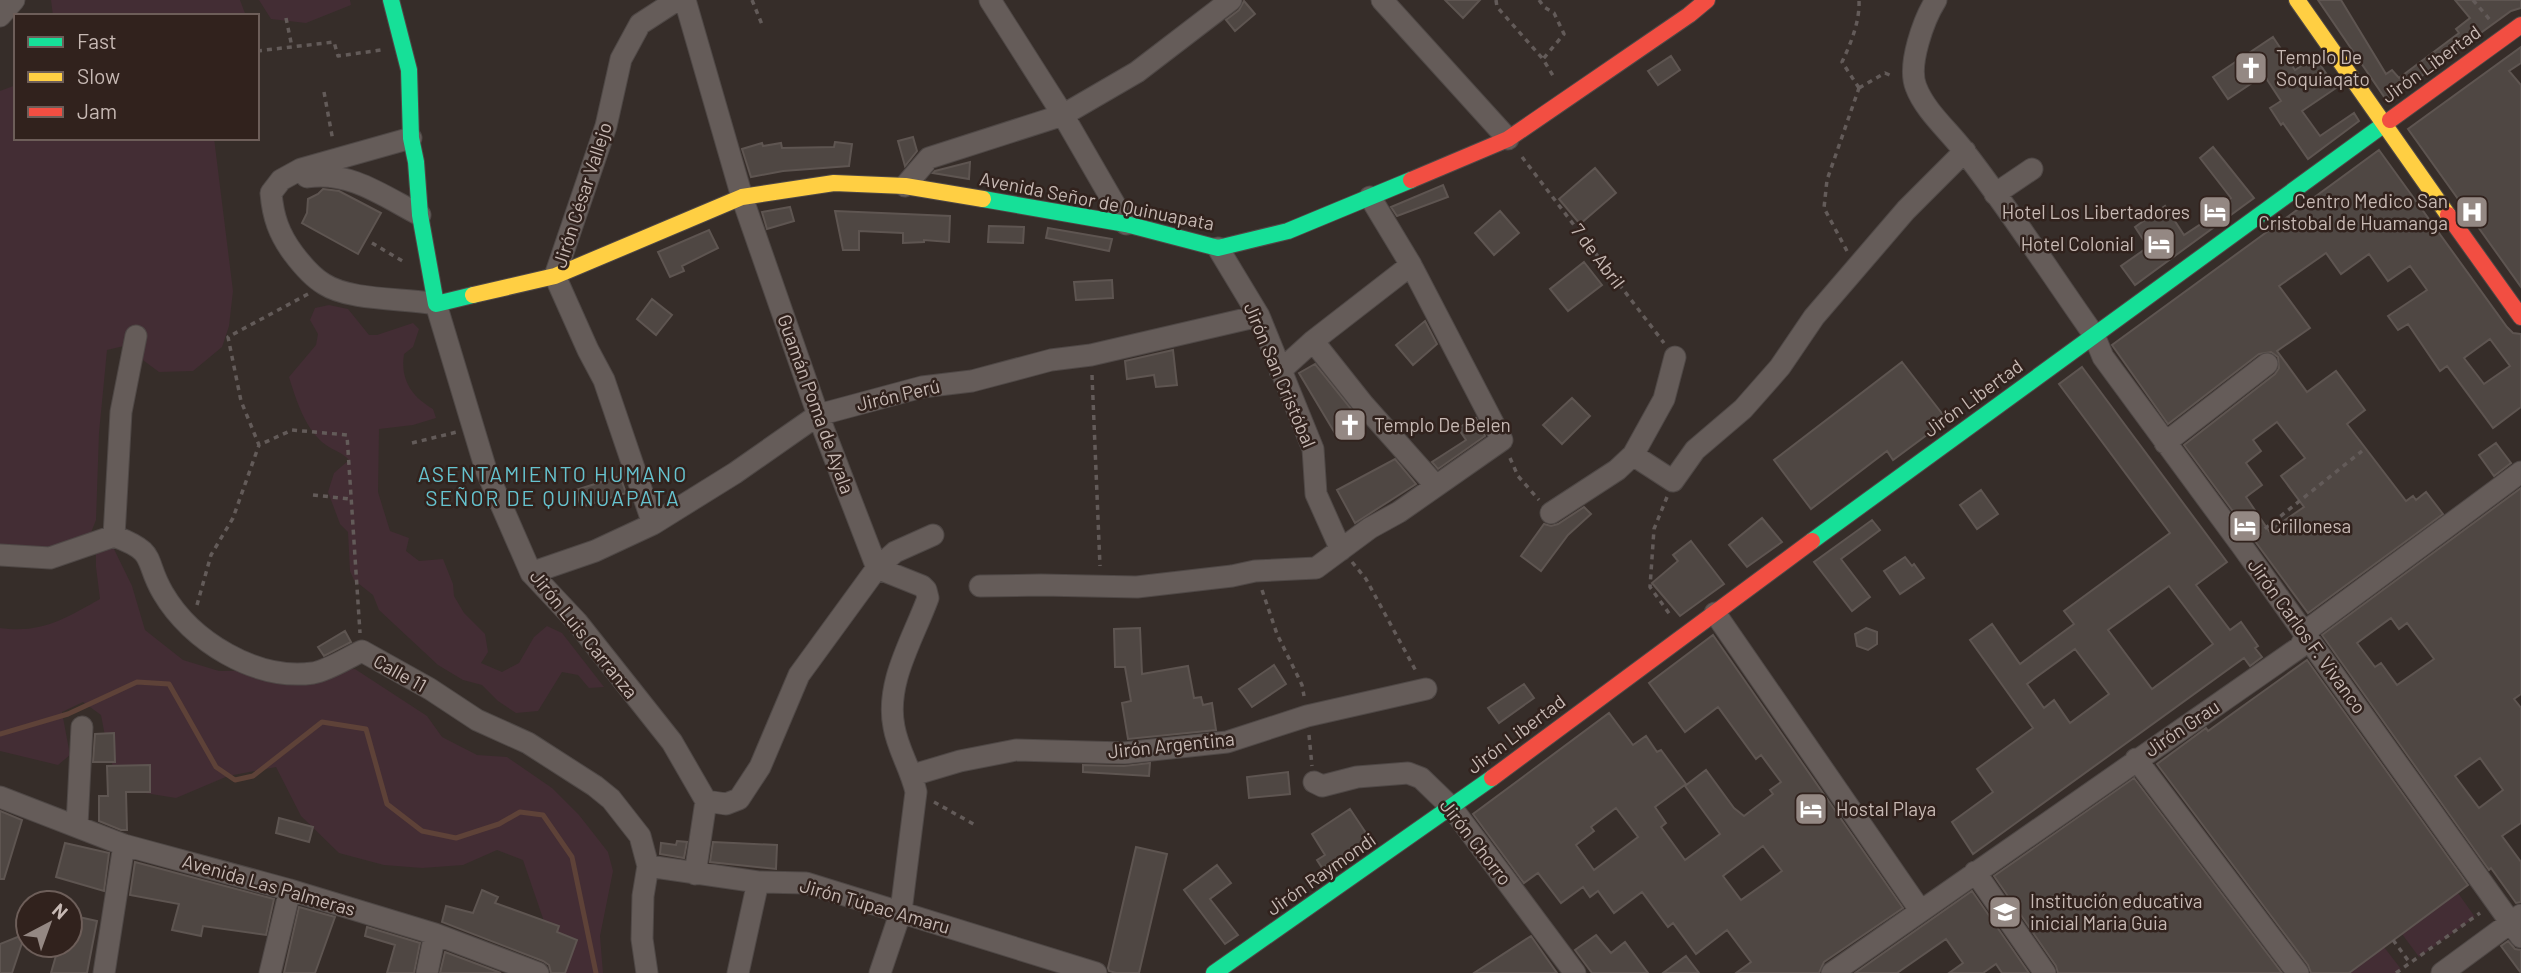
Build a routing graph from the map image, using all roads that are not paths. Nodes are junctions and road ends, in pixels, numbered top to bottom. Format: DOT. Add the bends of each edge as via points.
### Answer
graph roads {
  1 [pos="14,0"];
  2 [pos="391,0"];
  3 [pos="677,0"];
  4 [pos="685,0"];
  5 [pos="990,0"];
  6 [pos="1231,0"];
  7 [pos="1382,0"];
  8 [pos="1707,0"];
  9 [pos="1936,0"];
  10 [pos="2297,0"];
  11 [pos="0,16"];
  12 [pos="2521,25"];
  13 [pos="1063,115"];
  14 [pos="2383,125"];
  15 [pos="411,138"];
  16 [pos="1508,139"];
  17 [pos="1965,151"];
  18 [pos="2032,169"];
  19 [pos="281,180"];
  20 [pos="905,186"];
  21 [pos="1995,194"];
  22 [pos="742,197"];
  23 [pos="1370,197"];
  24 [pos="420,215"];
  25 [pos="1126,225"];
  26 [pos="1218,247"];
  27 [pos="1411,265"];
  28 [pos="555,276"];
  29 [pos="436,304"];
  30 [pos="1259,316"];
  31 [pos="2521,317"];
  32 [pos="2094,335"];
  33 [pos="136,336"];
  34 [pos="1313,341"];
  35 [pos="1675,357"];
  36 [pos="2267,364"];
  37 [pos="1280,371"];
  38 [pos="818,415"];
  39 [pos="2165,443"];
  40 [pos="1633,455"];
  41 [pos="2521,472"];
  42 [pos="1436,485"];
  43 [pos="1551,513"];
  44 [pos="653,524"];
  45 [pos="933,535"];
  46 [pos="114,536"];
  47 [pos="1341,550"];
  48 [pos="0,555"];
  49 [pos="877,568"];
  50 [pos="531,573"];
  51 [pos="980,586"];
  52 [pos="1715,613"];
  53 [pos="2306,637"];
  54 [pos="1426,689"];
  55 [pos="82,727"];
  56 [pos="2136,759"];
  57 [pos="1314,782"];
  58 [pos="915,784"];
  59 [pos="0,797"];
  60 [pos="706,801"];
  61 [pos="1452,808"];
  62 [pos="78,825"];
  63 [pos="124,845"];
  64 [pos="648,866"];
  65 [pos="1975,872"];
  66 [pos="695,874"];
  67 [pos="758,882"];
  68 [pos="290,890"];
  69 [pos="1920,910"];
  70 [pos="901,911"];
  71 [pos="2518,925"];
  72 [pos="435,934"];
  73 [pos="1043,966"];
  74 [pos="104,973"];
  75 [pos="270,973"];
  76 [pos="427,973"];
  77 [pos="538,973"];
  78 [pos="647,973"];
  79 [pos="738,973"];
  80 [pos="880,973"];
  81 [pos="1096,973"];
  82 [pos="1214,973"];
  83 [pos="1576,973"];
  84 [pos="1832,973"];
  85 [pos="2045,973"];
  86 [pos="2298,973"];
  87 [pos="2442,973"];
  1 -- 11 [label="street"];
  2 -- 15 [label="street" via="408,70"];
  3 -- 28 [label="street, Jirón César Vallejo" via="640,24 621,59 606,126"];
  4 -- 22 [label="street, Guamán Poma de Ayala"];
  5 -- 13 [label="street"];
  6 -- 13 [label="street" via="1137,72"];
  7 -- 16 [label="street"];
  8 -- 16 [label="street, Avenida Señor de Quinuapata"];
  9 -- 17 [label="street, Jirón Carlos F. Vivanco" via="1922,28 1914,85"];
  10 -- 14 [label="street"];
  12 -- 14 [label="street, Jirón Libertad"];
  13 -- 20 [label="street" via="929,158"];
  13 -- 25 [label="street"];
  14 -- 31 [label="street"];
  14 -- 32 [label="street, Jirón Libertad"];
  15 -- 19 [label="street" via="301,169"];
  15 -- 24 [label="street"];
  16 -- 23 [label="street, Avenida Señor de Quinuapata"];
  17 -- 21 [label="street, Jirón Carlos F. Vivanco"];
  17 -- 40 [label="street" via="1906,210 1814,317 1780,367 1743,409 1695,450 1673,481"];
  18 -- 21 [label="street"];
  19 -- 24 [label="street" via="334,176 356,181"];
  19 -- 29 [label="street" via="271,193 276,224 303,266 325,285 383,299"];
  20 -- 22 [label="street, Avenida Señor de Quinuapata" via="834,183"];
  20 -- 25 [label="street, Avenida Señor de Quinuapata"];
  21 -- 32 [label="street, Jirón Carlos F. Vivanco"];
  22 -- 28 [label="street, Avenida Señor de Quinuapata"];
  22 -- 38 [label="street, Guamán Poma de Ayala"];
  23 -- 26 [label="street, Avenida Señor de Quinuapata" via="1288,231"];
  23 -- 27 [label="street"];
  24 -- 29 [label="street"];
  25 -- 26 [label="street, Avenida Señor de Quinuapata"];
  26 -- 30 [label="street, Jirón San Cristóbal"];
  27 -- 34 [label="street"];
  27 -- 42 [label="street" via="1502,440"];
  28 -- 29 [label="street, Avenida Señor de Quinuapata"];
  28 -- 44 [label="street, Jirón César Vallejo" via="604,380"];
  29 -- 50 [label="street, Jirón Luis Carranza" via="486,470"];
  30 -- 37 [label="street, Jirón San Cristóbal"];
  30 -- 38 [label="street, Jirón Perú" via="972,381 922,387"];
  32 -- 39 [label="street, Jirón Carlos F. Vivanco" via="2103,357"];
  32 -- 52 [label="street, Jirón Libertad"];
  33 -- 46 [label="street" via="121,412"];
  34 -- 37 [label="street"];
  34 -- 42 [label="street"];
  35 -- 40 [label="street" via="1664,399"];
  36 -- 39 [label="street"];
  37 -- 47 [label="street, Jirón San Cristóbal" via="1313,449 1316,494"];
  38 -- 44 [label="street, Jirón Perú"];
  38 -- 49 [label="street, Guamán Poma de Ayala"];
  39 -- 53 [label="street, Jirón Carlos F. Vivanco"];
  40 -- 43 [label="street"];
  41 -- 53 [label="street, Jirón Grau" via="2310,628"];
  42 -- 47 [label="street"];
  44 -- 50 [label="street, Jirón Perú"];
  45 -- 49 [label="street" via="895,552"];
  46 -- 48 [label="street" via="50,558"];
  46 -- 64 [label="street, Calle 11" via="136,544 147,554 163,593 192,631 228,654 291,674 316,673 362,651 477,720 528,743 611,799 640,836"];
  47 -- 51 [label="street" via="1317,568 1255,571 1168,584"];
  49 -- 58 [label="street" via="922,586 928,598 891,701 903,759"];
  49 -- 60 [label="street" via="799,675 760,767 739,799 726,804"];
  50 -- 60 [label="street, Jirón Luis Carranza" via="577,622 672,742"];
  52 -- 61 [label="street, Jirón Libertad"];
  52 -- 69 [label="street"];
  53 -- 56 [label="street, Jirón Grau" via="2300,647"];
  53 -- 71 [label="street, Jirón Carlos F. Vivanco"];
  54 -- 58 [label="street, Jirón Argentina" via="1307,716 1227,742 1124,753 1016,750 960,761"];
  55 -- 62 [label="street"];
  56 -- 65 [label="street, Jirón Grau"];
  56 -- 86 [label="street"];
  57 -- 61 [label="street, Jirón Chorro" via="1322,786 1357,777 1415,774"];
  58 -- 70 [label="street"];
  59 -- 62 [label="street, Avenida Las Palmeras"];
  60 -- 66 [label="street"];
  61 -- 82 [label="street, Jirón Raymondi"];
  61 -- 83 [label="street, Jirón Chorro"];
  62 -- 63 [label="street, Avenida Las Palmeras"];
  63 -- 68 [label="street, Avenida Las Palmeras"];
  63 -- 74 [label="street"];
  64 -- 66 [label="street, Jirón Túpac Amaru"];
  64 -- 78 [label="street, Calle 11" via="642,939"];
  65 -- 69 [label="street, Jirón Grau"];
  65 -- 85 [label="street"];
  66 -- 67 [label="street, Jirón Túpac Amaru"];
  67 -- 70 [label="street, Jirón Túpac Amaru" via="806,883"];
  67 -- 79 [label="street"];
  68 -- 72 [label="street, Avenida Las Palmeras"];
  68 -- 75 [label="street"];
  69 -- 84 [label="street, Jirón Grau"];
  70 -- 73 [label="street, Jirón Túpac Amaru"];
  70 -- 80 [label="street"];
  71 -- 87 [label="street"];
  72 -- 76 [label="street"];
  72 -- 77 [label="street, Avenida Las Palmeras"];
  73 -- 81 [label="street, Jirón Túpac Amaru"];
}
